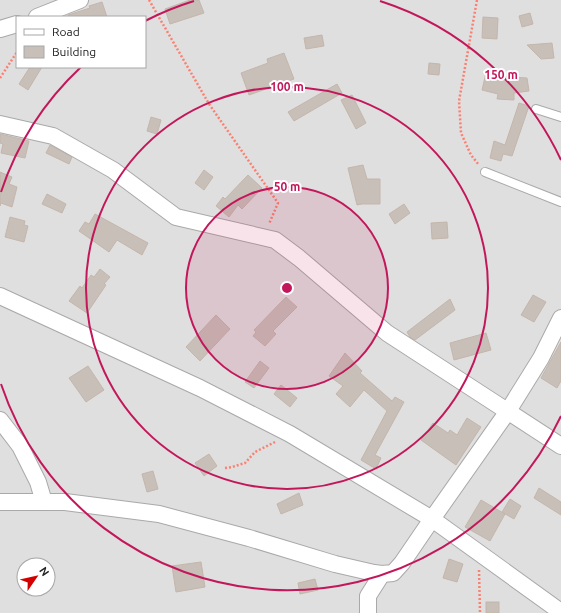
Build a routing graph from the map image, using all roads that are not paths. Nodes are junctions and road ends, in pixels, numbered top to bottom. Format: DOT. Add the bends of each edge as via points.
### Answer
graph roads {
  1 [pos="80,0"];
  2 [pos="40,16"];
  3 [pos="16,24"];
  4 [pos="0,29"];
  5 [pos="536,109"];
  6 [pos="561,116"];
  7 [pos="0,124"];
  8 [pos="486,172"];
  9 [pos="561,202"];
  10 [pos="0,296"];
  11 [pos="561,318"];
  12 [pos="508,411"];
  13 [pos="0,420"];
  14 [pos="561,446"];
  15 [pos="0,502"];
  16 [pos="44,502"];
  17 [pos="432,519"];
  18 [pos="382,574"];
  19 [pos="561,612"];
  20 [pos="368,613"];
  1 -- 2 [label="street"];
  3 -- 4 [label="street"];
  5 -- 6 [label="lane"];
  7 -- 12 [label="street" via="52,136 112,170 176,218 275,240 387,333"];
  8 -- 9 [label="lane"];
  10 -- 17 [label="street" via="200,388 290,434"];
  11 -- 12 [label="street" via="541,358"];
  12 -- 14 [label="street"];
  12 -- 17 [label="street"];
  13 -- 16 [label="street" via="20,446 38,482"];
  15 -- 16 [label="street"];
  16 -- 18 [label="street" via="65,502 159,514 335,564"];
  17 -- 18 [label="street" via="393,573"];
  17 -- 19 [label="street"];
  18 -- 20 [label="street" via="368,596"];
}
